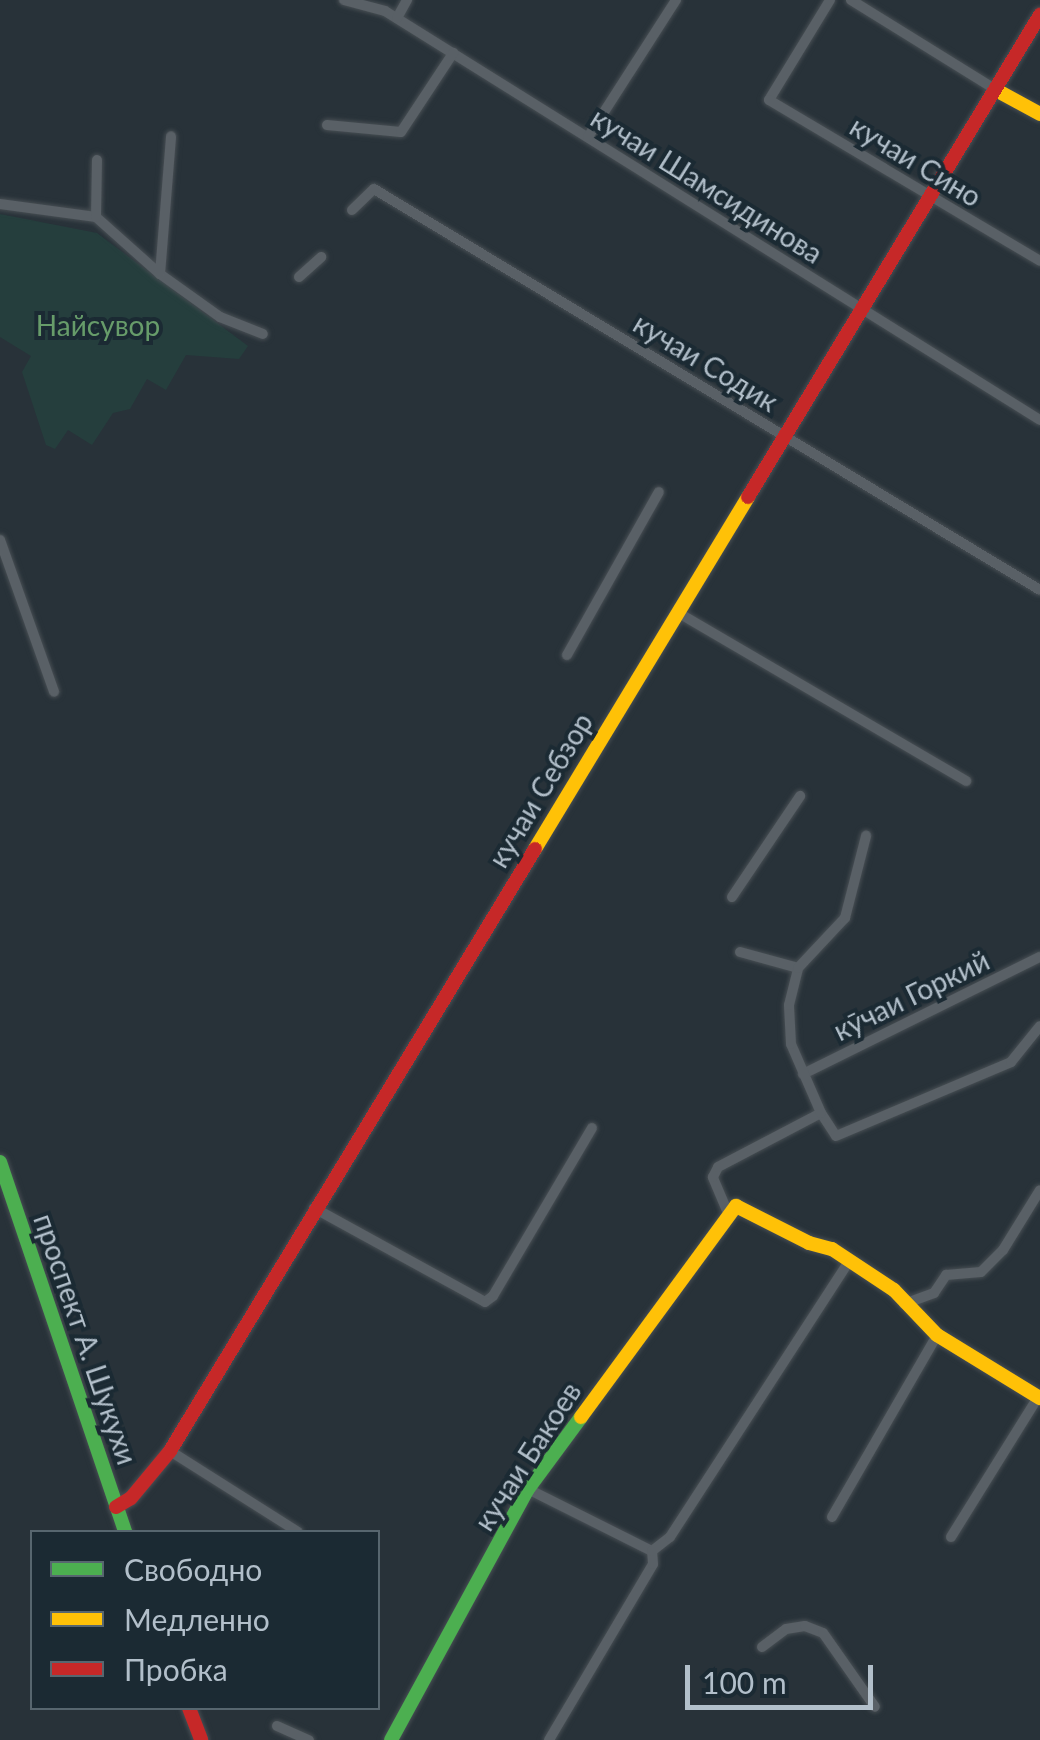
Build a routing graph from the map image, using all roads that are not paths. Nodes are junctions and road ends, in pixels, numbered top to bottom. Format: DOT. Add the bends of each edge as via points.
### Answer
graph roads {
  1 [pos="344,0"];
  2 [pos="407,0"];
  3 [pos="676,0"];
  4 [pos="830,0"];
  5 [pos="850,0"];
  6 [pos="1040,16"];
  7 [pos="397,18"];
  8 [pos="453,53"];
  9 [pos="996,90"];
  10 [pos="1040,114"];
  11 [pos="327,125"];
  12 [pos="171,136"];
  13 [pos="588,137"];
  14 [pos="97,160"];
  15 [pos="931,196"];
  16 [pos="0,204"];
  17 [pos="352,210"];
  18 [pos="96,216"];
  19 [pos="321,257"];
  20 [pos="1040,260"];
  21 [pos="160,274"];
  22 [pos="299,277"];
  23 [pos="862,308"];
  24 [pos="263,334"];
  25 [pos="1040,420"];
  26 [pos="784,436"];
  27 [pos="659,492"];
  28 [pos="0,540"];
  29 [pos="1040,590"];
  30 [pos="677,612"];
  31 [pos="567,655"];
  32 [pos="54,692"];
  33 [pos="966,781"];
  34 [pos="800,796"];
  35 [pos="866,836"];
  36 [pos="732,897"];
  37 [pos="740,952"];
  38 [pos="1040,957"];
  39 [pos="798,968"];
  40 [pos="1040,1026"];
  41 [pos="803,1074"];
  42 [pos="821,1113"];
  43 [pos="592,1128"];
  44 [pos="0,1162"];
  45 [pos="1040,1190"];
  46 [pos="314,1208"];
  47 [pos="728,1213"];
  48 [pos="849,1261"];
  49 [pos="904,1304"];
  50 [pos="937,1335"];
  51 [pos="1039,1398"];
  52 [pos="170,1451"];
  53 [pos="528,1488"];
  54 [pos="116,1506"];
  55 [pos="832,1517"];
  56 [pos="124,1530"];
  57 [pos="295,1530"];
  58 [pos="951,1537"];
  59 [pos="652,1551"];
  60 [pos="762,1648"];
  61 [pos="875,1707"];
  62 [pos="190,1710"];
  63 [pos="277,1726"];
  64 [pos="201,1740"];
  65 [pos="309,1740"];
  66 [pos="391,1740"];
  67 [pos="550,1740"];
  1 -- 7 [label="street, кучаи Шамсидинова"];
  2 -- 7 [label="street"];
  3 -- 13 [label="street"];
  4 -- 15 [label="street, кучаи Сино" via="770,100"];
  5 -- 9 [label="street"];
  6 -- 9 [label="main road, кучаи Себзор"];
  7 -- 8 [label="street, кучаи Шамсидинова"];
  8 -- 11 [label="street" via="401,132"];
  8 -- 13 [label="street, кучаи Шамсидинова"];
  9 -- 10 [label="main road"];
  9 -- 15 [label="main road, кучаи Себзор"];
  12 -- 21 [label="street"];
  13 -- 23 [label="street, кучаи Шамсидинова"];
  14 -- 18 [label="street"];
  15 -- 20 [label="street, кучаи Сино"];
  15 -- 23 [label="main road, кучаи Себзор"];
  16 -- 18 [label="street"];
  17 -- 26 [label="street, кучаи Содик" via="374,189"];
  18 -- 21 [label="street"];
  19 -- 22 [label="street"];
  21 -- 24 [label="street" via="220,317"];
  23 -- 25 [label="street, кучаи Шамсидинова"];
  23 -- 26 [label="main road, кучаи Себзор"];
  26 -- 29 [label="street, кучаи Содик"];
  26 -- 30 [label="main road, кучаи Себзор"];
  27 -- 31 [label="street"];
  28 -- 32 [label="street"];
  30 -- 33 [label="street"];
  30 -- 46 [label="main road, кучаи Себзор"];
  34 -- 36 [label="street"];
  35 -- 39 [label="street" via="845,918"];
  37 -- 39 [label="street"];
  38 -- 41 [label="street, кӯчаи Горкий"];
  39 -- 41 [label="street" via="788,1005 791,1044"];
  40 -- 42 [label="street" via="1011,1062 836,1136"];
  41 -- 42 [label="street"];
  42 -- 47 [label="street" via="718,1166 713,1177"];
  43 -- 46 [label="street" via="485,1302"];
  44 -- 54 [label="main road, проспект А. Шукухи"];
  45 -- 49 [label="street" via="1004,1250 982,1272 946,1274 934,1293"];
  46 -- 52 [label="main road, кучаи Себзор"];
  47 -- 48 [label="main road" via="736,1206"];
  47 -- 53 [label="main road, кучаи Бакоев"];
  48 -- 49 [label="main road"];
  48 -- 59 [label="street" via="670,1536"];
  49 -- 50 [label="main road"];
  50 -- 51 [label="main road"];
  50 -- 55 [label="street"];
  51 -- 58 [label="street"];
  52 -- 54 [label="main road, кучаи Себзор" via="132,1498"];
  52 -- 57 [label="street"];
  53 -- 59 [label="street"];
  53 -- 66 [label="main road, кучаи Бакоев"];
  54 -- 56 [label="main road, проспект А. Шукухи"];
  59 -- 67 [label="street" via="653,1564"];
  60 -- 61 [label="street" via="786,1629 805,1626 822,1633"];
  62 -- 64 [label="main road"];
  63 -- 65 [label="street"];
}
